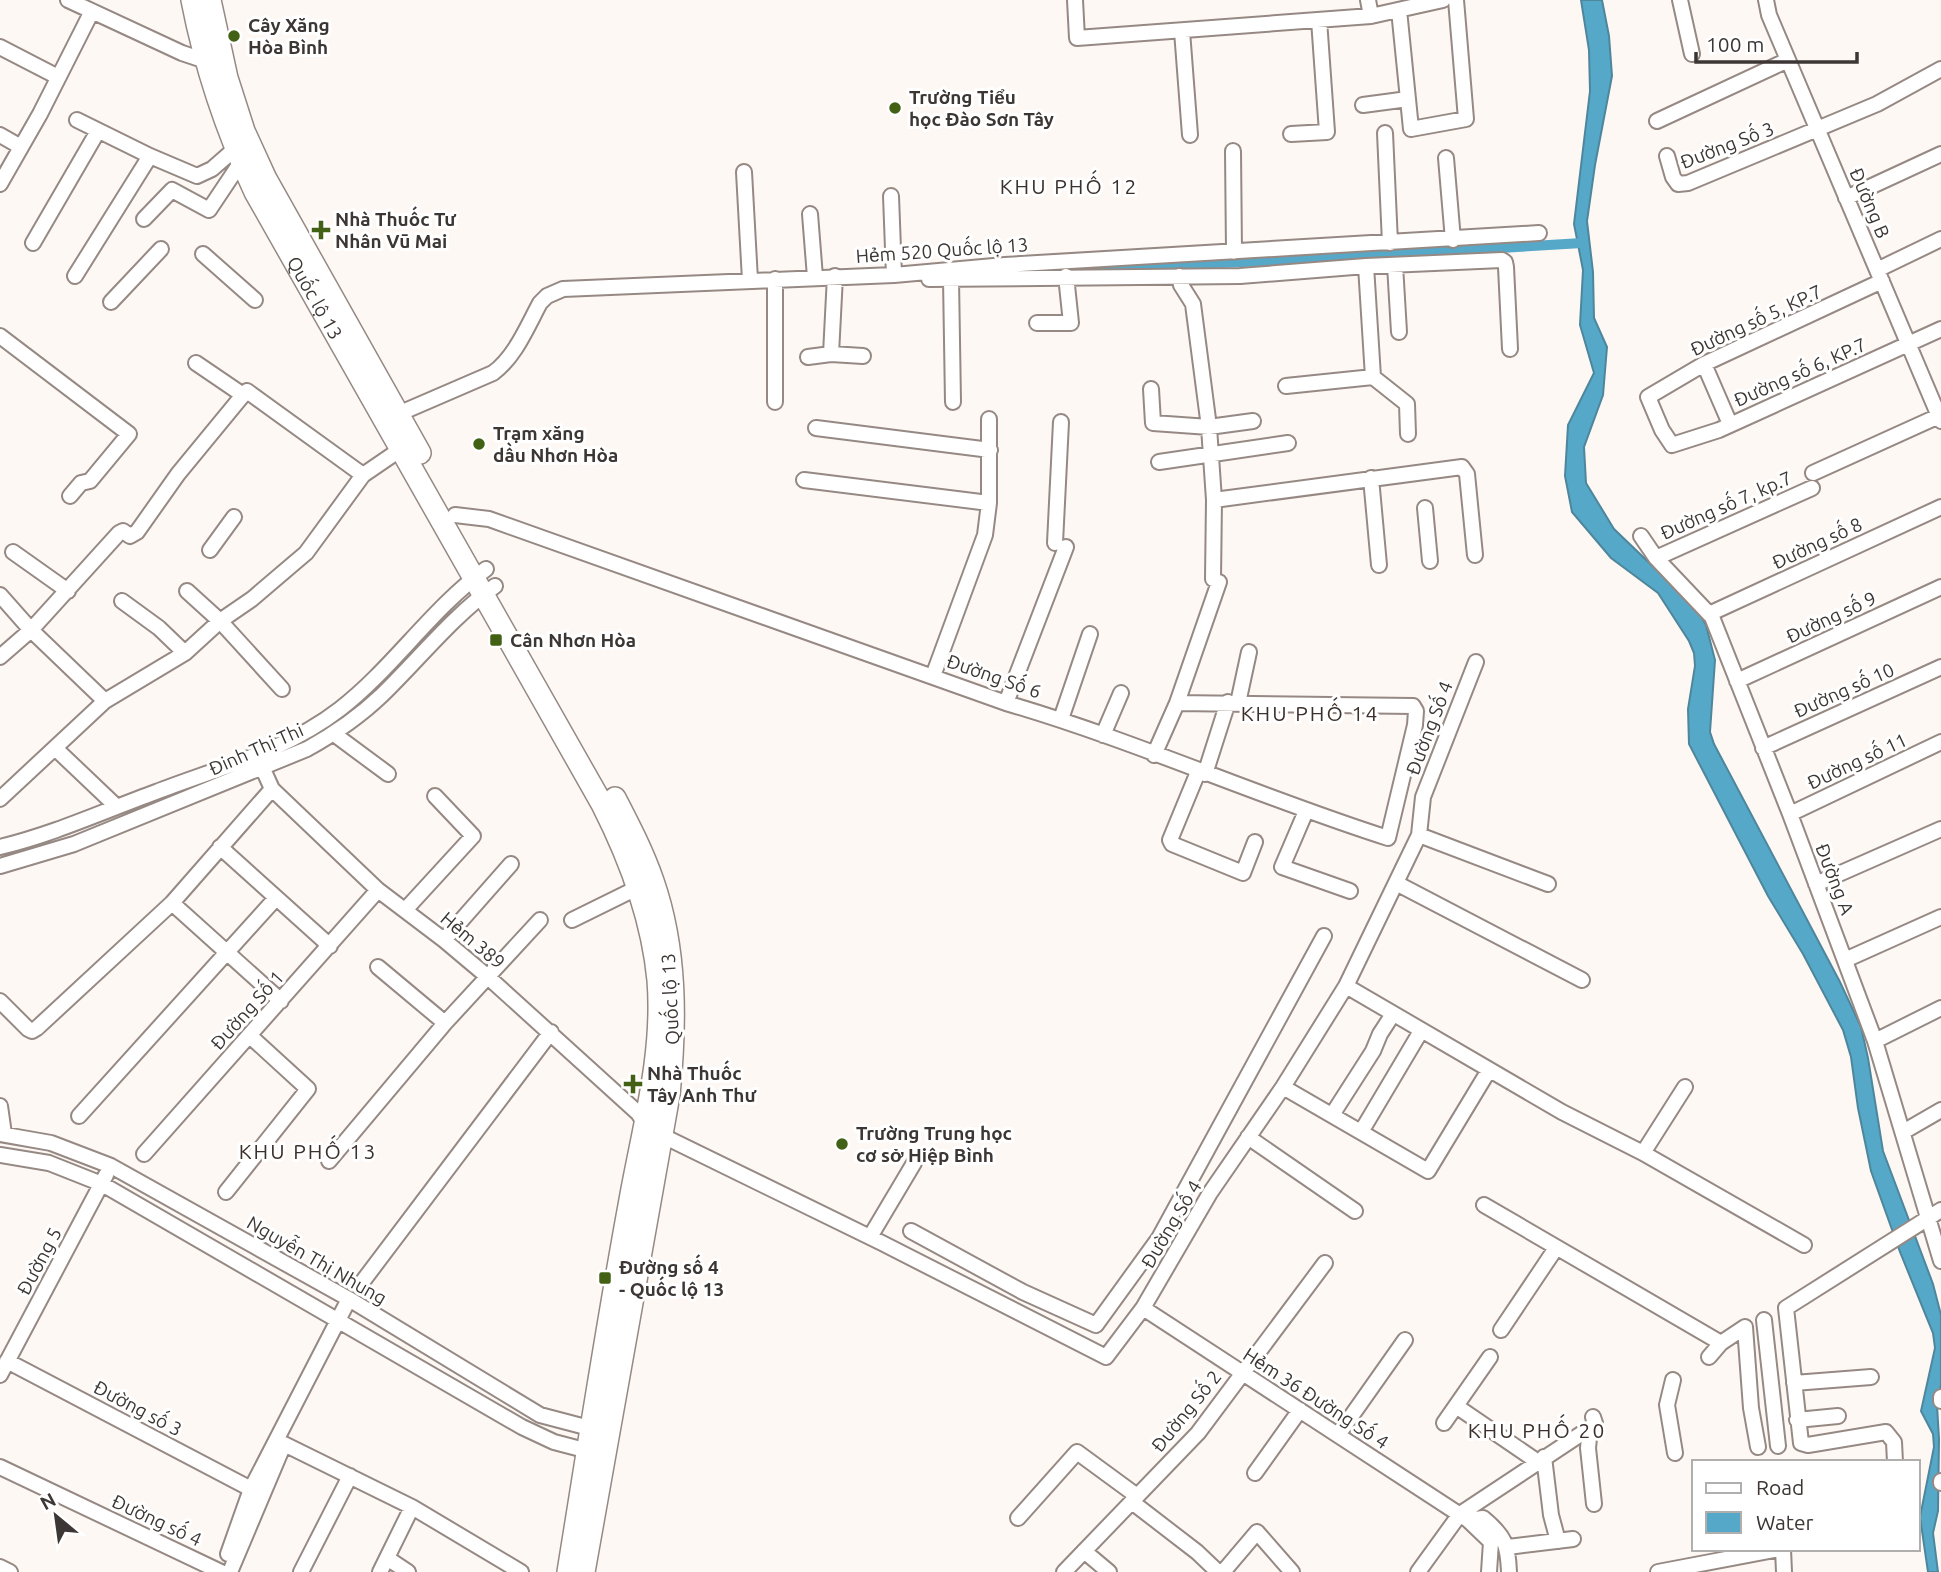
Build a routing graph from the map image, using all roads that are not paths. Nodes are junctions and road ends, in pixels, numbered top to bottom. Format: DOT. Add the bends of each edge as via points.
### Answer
graph roads {
  1 [pos="68,0"];
  2 [pos="192,0"];
  3 [pos="210,0"];
  4 [pos="1075,0"];
  5 [pos="1368,0"];
  6 [pos="1443,0"];
  7 [pos="1456,0"];
  8 [pos="1680,0"];
  9 [pos="1766,0"];
  10 [pos="1399,9"];
  11 [pos="92,11"];
  12 [pos="1371,16"];
  13 [pos="1319,20"];
  14 [pos="1182,31"];
  15 [pos="0,47"];
  16 [pos="1692,54"];
  17 [pos="1788,60"];
  18 [pos="206,61"];
  19 [pos="1941,69"];
  20 [pos="58,77"];
  21 [pos="1408,99"];
  22 [pos="1363,105"];
  23 [pos="77,120"];
  24 [pos="1657,121"];
  25 [pos="1817,129"];
  26 [pos="99,131"];
  27 [pos="1385,133"];
  28 [pos="1290,134"];
  29 [pos="0,135"];
  30 [pos="1190,135"];
  31 [pos="21,147"];
  32 [pos="1233,151"];
  33 [pos="1941,154"];
  34 [pos="238,155"];
  35 [pos="150,156"];
  36 [pos="1667,156"];
  37 [pos="1446,158"];
  38 [pos="744,172"];
  39 [pos="0,184"];
  40 [pos="891,196"];
  41 [pos="1846,198"];
  42 [pos="810,214"];
  43 [pos="144,219"];
  44 [pos="1539,233"];
  45 [pos="1941,239"];
  46 [pos="1453,240"];
  47 [pos="33,243"];
  48 [pos="1390,243"];
  49 [pos="161,249"];
  50 [pos="1234,252"];
  51 [pos="203,254"];
  52 [pos="1395,265"];
  53 [pos="1366,266"];
  54 [pos="901,275"];
  55 [pos="75,276"];
  56 [pos="835,276"];
  57 [pos="1066,276"];
  58 [pos="1179,276"];
  59 [pos="1880,276"];
  60 [pos="815,277"];
  61 [pos="775,279"];
  62 [pos="951,279"];
  63 [pos="750,280"];
  64 [pos="254,300"];
  65 [pos="111,302"];
  66 [pos="1037,323"];
  67 [pos="1941,329"];
  68 [pos="1399,332"];
  69 [pos="0,336"];
  70 [pos="1910,345"];
  71 [pos="1510,349"];
  72 [pos="831,354"];
  73 [pos="863,356"];
  74 [pos="808,357"];
  75 [pos="196,363"];
  76 [pos="1704,364"];
  77 [pos="1373,377"];
  78 [pos="1286,386"];
  79 [pos="1151,389"];
  80 [pos="245,393"];
  81 [pos="775,402"];
  82 [pos="953,402"];
  83 [pos="398,414"];
  84 [pos="1940,417"];
  85 [pos="989,419"];
  86 [pos="1253,421"];
  87 [pos="1061,422"];
  88 [pos="1730,424"];
  89 [pos="816,428"];
  90 [pos="1209,428"];
  91 [pos="1408,434"];
  92 [pos="1287,443"];
  93 [pos="1672,445"];
  94 [pos="401,449"];
  95 [pos="990,450"];
  96 [pos="1211,456"];
  97 [pos="1159,461"];
  98 [pos="363,475"];
  99 [pos="1371,478"];
  100 [pos="804,480"];
  101 [pos="71,496"];
  102 [pos="1214,500"];
  103 [pos="989,503"];
  104 [pos="1941,507"];
  105 [pos="1425,508"];
  106 [pos="455,515"];
  107 [pos="234,517"];
  108 [pos="1641,536"];
  109 [pos="210,550"];
  110 [pos="13,552"];
  111 [pos="1475,555"];
  112 [pos="1656,558"];
  113 [pos="1430,561"];
  114 [pos="1379,565"];
  115 [pos="485,582"];
  116 [pos="1941,587"];
  117 [pos="68,591"];
  118 [pos="187,591"];
  119 [pos="0,595"];
  120 [pos="122,601"];
  121 [pos="1709,614"];
  122 [pos="220,621"];
  123 [pos="31,630"];
  124 [pos="1090,634"];
  125 [pos="1249,652"];
  126 [pos="185,653"];
  127 [pos="0,657"];
  128 [pos="1476,662"];
  129 [pos="1941,667"];
  130 [pos="933,676"];
  131 [pos="1737,681"];
  132 [pos="282,689"];
  133 [pos="1121,693"];
  134 [pos="105,701"];
  135 [pos="1233,702"];
  136 [pos="1006,703"];
  137 [pos="1177,703"];
  138 [pos="1061,719"];
  139 [pos="334,734"];
  140 [pos="1103,735"];
  141 [pos="1941,742"];
  142 [pos="1763,748"];
  143 [pos="56,749"];
  144 [pos="1154,755"];
  145 [pos="263,769"];
  146 [pos="1202,773"];
  147 [pos="388,774"];
  148 [pos="272,789"];
  149 [pos="435,796"];
  150 [pos="0,799"];
  151 [pos="117,807"];
  152 [pos="1306,811"];
  153 [pos="1790,814"];
  154 [pos="1941,828"];
  155 [pos="1419,835"];
  156 [pos="1255,842"];
  157 [pos="0,847"];
  158 [pos="220,847"];
  159 [pos="511,864"];
  160 [pos="0,866"];
  161 [pos="1396,883"];
  162 [pos="1548,884"];
  163 [pos="1816,884"];
  164 [pos="639,887"];
  165 [pos="378,890"];
  166 [pos="1350,891"];
  167 [pos="276,898"];
  168 [pos="172,903"];
  169 [pos="406,909"];
  170 [pos="1941,917"];
  171 [pos="540,920"];
  172 [pos="572,920"];
  173 [pos="1324,936"];
  174 [pos="444,940"];
  175 [pos="330,946"];
  176 [pos="227,952"];
  177 [pos="1844,960"];
  178 [pos="378,967"];
  179 [pos="488,977"];
  180 [pos="1582,979"];
  181 [pos="1346,986"];
  182 [pos="0,1001"];
  183 [pos="281,1001"];
  184 [pos="1941,1007"];
  185 [pos="1393,1014"];
  186 [pos="444,1023"];
  187 [pos="1421,1031"];
  188 [pos="551,1032"];
  189 [pos="250,1036"];
  190 [pos="1875,1041"];
  191 [pos="1489,1070"];
  192 [pos="1283,1087"];
  193 [pos="1685,1087"];
  194 [pos="0,1106"];
  195 [pos="1941,1110"];
  196 [pos="1332,1115"];
  197 [pos="79,1116"];
  198 [pos="654,1130"];
  199 [pos="1361,1132"];
  200 [pos="1903,1132"];
  201 [pos="2,1134"];
  202 [pos="1248,1137"];
  203 [pos="1643,1153"];
  204 [pos="144,1154"];
  205 [pos="0,1155"];
  206 [pos="329,1161"];
  207 [pos="914,1163"];
  208 [pos="111,1166"];
  209 [pos="102,1184"];
  210 [pos="226,1192"];
  211 [pos="1484,1205"];
  212 [pos="1355,1211"];
  213 [pos="1929,1217"];
  214 [pos="911,1231"];
  215 [pos="870,1237"];
  216 [pos="1804,1245"];
  217 [pos="1556,1248"];
  218 [pos="1941,1261"];
  219 [pos="1325,1262"];
  220 [pos="363,1281"];
  221 [pos="1023,1292"];
  222 [pos="349,1299"];
  223 [pos="1143,1308"];
  224 [pos="1011,1309"];
  225 [pos="339,1319"];
  226 [pos="1764,1320"];
  227 [pos="1501,1330"];
  228 [pos="1405,1340"];
  229 [pos="1721,1343"];
  230 [pos="1490,1357"];
  231 [pos="1709,1357"];
  232 [pos="8,1361"];
  233 [pos="1242,1372"];
  234 [pos="0,1375"];
  235 [pos="1871,1377"];
  236 [pos="1673,1380"];
  237 [pos="1794,1383"];
  238 [pos="1456,1406"];
  239 [pos="1300,1410"];
  240 [pos="1838,1416"];
  241 [pos="1797,1420"];
  242 [pos="1444,1423"];
  243 [pos="600,1430"];
  244 [pos="1338,1435"];
  245 [pos="1778,1446"];
  246 [pos="1758,1447"];
  247 [pos="596,1453"];
  248 [pos="1675,1453"];
  249 [pos="1541,1460"];
  250 [pos="1895,1460"];
  251 [pos="0,1467"];
  252 [pos="1255,1473"];
  253 [pos="350,1476"];
  254 [pos="251,1489"];
  255 [pos="1135,1499"];
  256 [pos="1594,1504"];
  257 [pos="412,1507"];
  258 [pos="1464,1517"];
  259 [pos="1018,1518"];
  260 [pos="1573,1539"];
  261 [pos="1558,1541"];
  262 [pos="1508,1548"];
  263 [pos="1770,1551"];
  264 [pos="1781,1551"];
  265 [pos="1084,1552"];
  266 [pos="387,1558"];
  267 [pos="0,1567"];
  268 [pos="10,1572"];
  269 [pos="221,1572"];
  270 [pos="230,1572"];
  271 [pos="301,1572"];
  272 [pos="380,1572"];
  273 [pos="408,1572"];
  274 [pos="521,1572"];
  275 [pos="568,1572"];
  276 [pos="584,1572"];
  277 [pos="1064,1572"];
  278 [pos="1109,1572"];
  279 [pos="1220,1572"];
  280 [pos="1292,1572"];
  281 [pos="1418,1572"];
  282 [pos="1489,1572"];
  283 [pos="1509,1572"];
  284 [pos="1658,1572"];
  285 [pos="1784,1572"];
  1 -- 11 [label="street"];
  2 -- 18 [label="highway, Quốc lộ 13"];
  3 -- 83 [label="highway, Quốc lộ 13" via="244,131 266,179"];
  4 -- 14 [label="street" via="1077,38"];
  5 -- 12 [label="street"];
  6 -- 10 [label="street"];
  7 -- 21 [label="street" via="1466,119 1411,129"];
  8 -- 16 [label="street"];
  9 -- 17 [label="street, Đường B"];
  10 -- 12 [label="street"];
  10 -- 21 [label="street"];
  11 -- 18 [label="street"];
  11 -- 20 [label="street"];
  12 -- 13 [label="street"];
  13 -- 14 [label="street"];
  13 -- 28 [label="street" via="1327,132"];
  14 -- 30 [label="street"];
  15 -- 20 [label="street"];
  17 -- 24 [label="street"];
  17 -- 25 [label="street, Đường B"];
  18 -- 34 [label="highway, Quốc lộ 13"];
  19 -- 25 [label="street" via="1877,104"];
  20 -- 31 [label="street"];
  21 -- 22 [label="street"];
  23 -- 26 [label="street"];
  25 -- 36 [label="street, Đường Số 3" via="1688,183 1678,184"];
  25 -- 41 [label="street, Đường B"];
  26 -- 35 [label="street"];
  26 -- 47 [label="street"];
  27 -- 48 [label="street"];
  29 -- 31 [label="street"];
  31 -- 39 [label="street"];
  32 -- 50 [label="street"];
  33 -- 41 [label="street"];
  34 -- 35 [label="street" via="197,176"];
  34 -- 43 [label="street" via="209,210 172,190"];
  34 -- 94 [label="highway, Quốc lộ 13" via="274,228"];
  35 -- 55 [label="street"];
  37 -- 46 [label="street"];
  38 -- 63 [label="street"];
  40 -- 54 [label="street"];
  41 -- 59 [label="street, Đường B"];
  42 -- 60 [label="street"];
  44 -- 46 [label="street, Hẻm 520 Quốc lộ 13"];
  45 -- 59 [label="street, Đường số 5, KP.7"];
  46 -- 48 [label="street, Hẻm 520 Quốc lộ 13"];
  48 -- 50 [label="street, Hẻm 520 Quốc lộ 13"];
  49 -- 65 [label="street"];
  50 -- 54 [label="street, Hẻm 520 Quốc lộ 13"];
  51 -- 64 [label="street"];
  52 -- 53 [label="street"];
  52 -- 68 [label="street"];
  52 -- 71 [label="street" via="1505,262"];
  53 -- 58 [label="street"];
  53 -- 77 [label="street"];
  54 -- 56 [label="street, Hẻm 520 Quốc lộ 13"];
  54 -- 62 [label="street"];
  56 -- 60 [label="street, Hẻm 520 Quốc lộ 13"];
  56 -- 72 [label="street"];
  57 -- 58 [label="street"];
  57 -- 62 [label="street"];
  57 -- 66 [label="street" via="1072,323"];
  58 -- 90 [label="street" via="1193,304"];
  59 -- 70 [label="street, Đường B"];
  59 -- 76 [label="street, Đường số 5, KP.7"];
  60 -- 61 [label="street, Hẻm 520 Quốc lộ 13"];
  61 -- 63 [label="street, Hẻm 520 Quốc lộ 13"];
  61 -- 81 [label="street"];
  62 -- 82 [label="street"];
  63 -- 83 [label="street, Hẻm 520 Quốc lộ 13" via="554,292 540,303 502,367"];
  67 -- 70 [label="street, Đường số 6, KP.7"];
  69 -- 101 [label="street" via="129,434 90,481 80,483"];
  70 -- 84 [label="street, Đường B"];
  70 -- 88 [label="street, Đường số 6, KP.7"];
  72 -- 73 [label="street"];
  72 -- 74 [label="street"];
  75 -- 80 [label="street"];
  76 -- 88 [label="street"];
  76 -- 93 [label="street, Đường số 5, KP.7" via="1648,397"];
  77 -- 78 [label="street"];
  77 -- 91 [label="street" via="1408,404"];
  79 -- 90 [label="street" via="1153,423"];
  80 -- 98 [label="street"];
  80 -- 117 [label="street" via="137,532 130,536 118,533"];
  83 -- 106 [label="highway, Quốc lộ 13"];
  84 -- 112 [label="street, Đường số 7, kp.7"];
  85 -- 95 [label="street"];
  86 -- 90 [label="street"];
  87 -- 136 [label="street" via="1061,545"];
  88 -- 93 [label="street, Đường số 6, KP.7"];
  89 -- 95 [label="street"];
  90 -- 96 [label="street"];
  92 -- 96 [label="street"];
  94 -- 98 [label="street"];
  94 -- 115 [label="highway, Quốc lộ 13"];
  95 -- 103 [label="street"];
  96 -- 97 [label="street"];
  96 -- 102 [label="street"];
  98 -- 122 [label="street" via="306,552"];
  99 -- 102 [label="street"];
  99 -- 111 [label="street" via="1465,469"];
  99 -- 114 [label="street"];
  100 -- 103 [label="street"];
  102 -- 137 [label="street" via="1216,581"];
  103 -- 130 [label="street" via="985,535"];
  104 -- 121 [label="street, Đường số 8"];
  105 -- 113 [label="street"];
  106 -- 115 [label="highway, Quốc lộ 13"];
  106 -- 130 [label="street, Đường Số 6" via="489,519"];
  107 -- 109 [label="street"];
  108 -- 112 [label="street, Đường A"];
  110 -- 117 [label="street"];
  112 -- 121 [label="street, Đường A"];
  115 -- 139 [label="street, Đinh Thị Thi" via="380,697"];
  115 -- 151 [label="street, Đinh Thị Thi" via="339,710 312,728 248,758"];
  115 -- 164 [label="highway, Quốc lộ 13" via="620,838"];
  115 -- 198 [label="highway, Quốc lộ 13" via="614,796 653,881 665,926 675,1014 669,1095"];
  116 -- 131 [label="street, Đường số 9"];
  117 -- 123 [label="street"];
  118 -- 122 [label="street"];
  119 -- 123 [label="street"];
  120 -- 126 [label="street"];
  121 -- 131 [label="street, Đường A"];
  122 -- 126 [label="street"];
  122 -- 132 [label="street"];
  123 -- 127 [label="street"];
  123 -- 134 [label="street"];
  124 -- 138 [label="street"];
  125 -- 135 [label="street"];
  126 -- 134 [label="street"];
  128 -- 155 [label="street, Đường Số 4" via="1423,797"];
  129 -- 142 [label="street, Đường số 10"];
  130 -- 136 [label="street, Đường Số 6"];
  131 -- 142 [label="street, Đường A"];
  133 -- 140 [label="street"];
  134 -- 143 [label="street"];
  135 -- 137 [label="street"];
  135 -- 146 [label="street"];
  135 -- 152 [label="street, Đường Số 6" via="1413,706 1415,725 1388,838"];
  136 -- 138 [label="street, Đường Số 6"];
  137 -- 144 [label="street"];
  138 -- 140 [label="street, Đường Số 6"];
  139 -- 145 [label="street, Đinh Thị Thi"];
  139 -- 147 [label="street"];
  140 -- 144 [label="street, Đường Số 6"];
  141 -- 153 [label="street, Đường số 11"];
  142 -- 153 [label="street, Đường A"];
  143 -- 150 [label="street"];
  143 -- 151 [label="street"];
  144 -- 146 [label="street, Đường Số 6"];
  145 -- 148 [label="street"];
  145 -- 160 [label="street, Đinh Thị Thi" via="74,844"];
  146 -- 152 [label="street, Đường Số 6"];
  146 -- 156 [label="street" via="1172,844 1243,873"];
  148 -- 158 [label="street"];
  148 -- 165 [label="street, Hẻm 389"];
  149 -- 169 [label="street" via="473,836"];
  151 -- 157 [label="street, Đinh Thị Thi"];
  152 -- 166 [label="street" via="1282,867"];
  153 -- 163 [label="street, Đường A"];
  154 -- 163 [label="street"];
  155 -- 161 [label="street, Đường Số 4"];
  155 -- 162 [label="street"];
  158 -- 167 [label="street"];
  158 -- 168 [label="street"];
  159 -- 174 [label="street"];
  161 -- 180 [label="street"];
  161 -- 181 [label="street, Đường Số 4"];
  163 -- 177 [label="street, Đường A"];
  164 -- 172 [label="street"];
  164 -- 198 [label="highway, Quốc lộ 13" via="654,952 659,1012"];
  165 -- 169 [label="street, Hẻm 389"];
  165 -- 175 [label="street, Đường Số 1"];
  167 -- 175 [label="street"];
  167 -- 176 [label="street"];
  168 -- 176 [label="street"];
  168 -- 182 [label="street" via="32,1031"];
  169 -- 174 [label="street, Hẻm 389"];
  170 -- 177 [label="street"];
  171 -- 179 [label="street"];
  173 -- 221 [label="street" via="1159,1238 1096,1325"];
  174 -- 179 [label="street, Hẻm 389"];
  175 -- 183 [label="street, Đường Số 1"];
  176 -- 183 [label="street"];
  176 -- 197 [label="street"];
  177 -- 190 [label="street, Đường A"];
  178 -- 186 [label="street"];
  179 -- 186 [label="street"];
  179 -- 188 [label="street, Hẻm 389"];
  181 -- 185 [label="street"];
  181 -- 192 [label="street, Đường Số 4"];
  183 -- 189 [label="street, Đường Số 1"];
  184 -- 190 [label="street"];
  185 -- 187 [label="street"];
  185 -- 196 [label="street"];
  186 -- 206 [label="street"];
  187 -- 191 [label="street"];
  187 -- 199 [label="street"];
  188 -- 198 [label="street, Hẻm 389"];
  188 -- 220 [label="street"];
  189 -- 204 [label="street, Đường Số 1"];
  189 -- 210 [label="street" via="307,1089"];
  190 -- 200 [label="street, Đường A"];
  191 -- 199 [label="street" via="1428,1171"];
  191 -- 203 [label="street"];
  192 -- 196 [label="street"];
  192 -- 202 [label="street, Đường Số 4"];
  193 -- 203 [label="street"];
  194 -- 201 [label="street"];
  195 -- 200 [label="street"];
  196 -- 199 [label="street"];
  198 -- 215 [label="street, Đường Số 4"];
  198 -- 243 [label="highway, Quốc lộ 13"];
  200 -- 213 [label="street, Đường A"];
  201 -- 208 [label="street, Nguyễn Thị Nhung" via="51,1143"];
  202 -- 212 [label="street"];
  202 -- 223 [label="street, Đường Số 4"];
  203 -- 216 [label="street"];
  205 -- 209 [label="street, Nguyễn Thị Nhung" via="49,1163"];
  207 -- 215 [label="street"];
  208 -- 209 [label="street, Đường 5"];
  208 -- 222 [label="street, Nguyễn Thị Nhung"];
  209 -- 225 [label="street, Nguyễn Thị Nhung"];
  209 -- 232 [label="street, Đường 5"];
  211 -- 217 [label="street"];
  213 -- 218 [label="street, Đường A"];
  213 -- 237 [label="street" via="1786,1308"];
  214 -- 221 [label="street"];
  215 -- 224 [label="street, Đường Số 4"];
  217 -- 227 [label="street"];
  217 -- 229 [label="street"];
  219 -- 233 [label="street, Đường Số 2"];
  221 -- 224 [label="street"];
  222 -- 225 [label="street"];
  222 -- 243 [label="street, Nguyễn Thị Nhung" via="540,1415"];
  223 -- 224 [label="street, Đường Số 4" via="1106,1357"];
  223 -- 233 [label="street, Hẻm 36 Đường Số 4"];
  225 -- 247 [label="street, Nguyễn Thị Nhung" via="522,1427 554,1442"];
  225 -- 254 [label="street"];
  226 -- 245 [label="street"];
  228 -- 244 [label="street"];
  229 -- 231 [label="street"];
  229 -- 246 [label="street" via="1745,1326"];
  230 -- 238 [label="street"];
  232 -- 234 [label="street, Đường 5"];
  232 -- 254 [label="street, Đường số 3"];
  233 -- 239 [label="street, Hẻm 36 Đường Số 4"];
  233 -- 255 [label="street, Đường Số 2" via="1198,1433"];
  235 -- 237 [label="street"];
  236 -- 248 [label="street" via="1667,1405"];
  237 -- 241 [label="street"];
  238 -- 242 [label="street"];
  238 -- 249 [label="street"];
  239 -- 244 [label="street, Hẻm 36 Đường Số 4"];
  239 -- 252 [label="street"];
  240 -- 241 [label="street"];
  241 -- 250 [label="street" via="1803,1445 1886,1432 1894,1442"];
  243 -- 247 [label="highway, Quốc lộ 13"];
  244 -- 258 [label="street, Hẻm 36 Đường Số 4"];
  247 -- 275 [label="highway, Quốc lộ 13"];
  247 -- 276 [label="highway, Quốc lộ 13"];
  249 -- 256 [label="street" via="1592,1422 1588,1448"];
  249 -- 258 [label="street"];
  249 -- 261 [label="street"];
  251 -- 269 [label="street, Đường số 4"];
  253 -- 257 [label="street"];
  253 -- 270 [label="street" via="284,1444"];
  253 -- 271 [label="street"];
  254 -- 269 [label="street"];
  255 -- 259 [label="street" via="1077,1452"];
  255 -- 265 [label="street, Đường Số 2"];
  255 -- 279 [label="street"];
  257 -- 266 [label="street"];
  257 -- 274 [label="street"];
  258 -- 262 [label="street, Hẻm 36 Đường Số 4" via="1483,1518"];
  258 -- 281 [label="street"];
  258 -- 282 [label="street, Hẻm 36 Đường Số 4" via="1491,1542"];
  260 -- 261 [label="street"];
  261 -- 262 [label="street"];
  262 -- 283 [label="street"];
  263 -- 284 [label="street"];
  264 -- 285 [label="street"];
  265 -- 277 [label="street, Đường Số 2"];
  265 -- 278 [label="street"];
  266 -- 272 [label="street"];
  266 -- 273 [label="street"];
  267 -- 268 [label="street"];
  279 -- 280 [label="street" via="1257,1532"];
}
